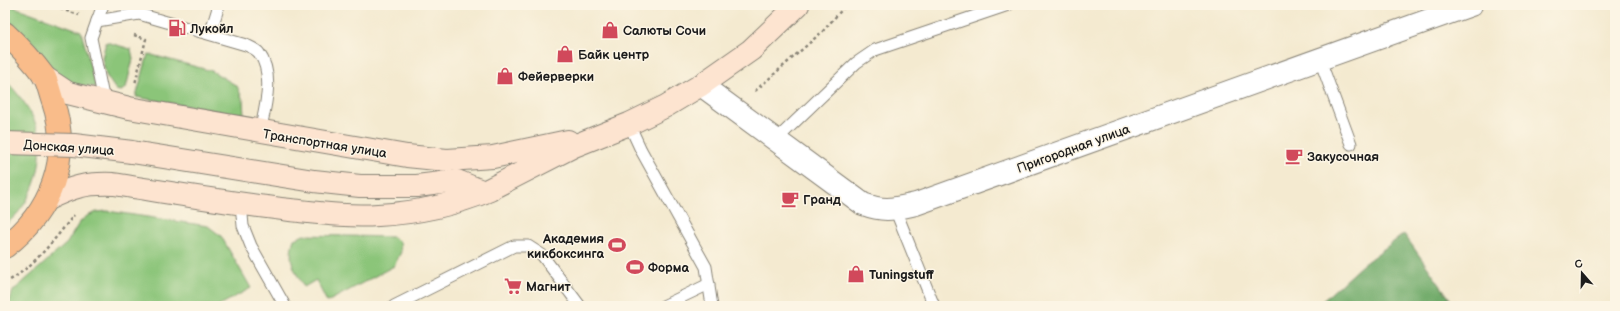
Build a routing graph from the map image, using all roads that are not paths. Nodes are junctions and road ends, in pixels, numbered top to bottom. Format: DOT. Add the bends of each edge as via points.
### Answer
graph roads {
  1 [pos="103,5"];
  2 [pos="219,5"];
  3 [pos="798,5"];
  4 [pos="1008,5"];
  5 [pos="1471,5"];
  6 [pos="97,21"];
  7 [pos="5,33"];
  8 [pos="210,34"];
  9 [pos="1320,60"];
  10 [pos="44,77"];
  11 [pos="701,85"];
  12 [pos="104,101"];
  13 [pos="620,128"];
  14 [pos="260,132"];
  15 [pos="775,141"];
  16 [pos="5,143"];
  17 [pos="1351,144"];
  18 [pos="484,192"];
  19 [pos="48,199"];
  20 [pos="241,204"];
  21 [pos="895,209"];
  22 [pos="5,247"];
  23 [pos="709,284"];
  24 [pos="285,306"];
  25 [pos="394,306"];
  26 [pos="580,306"];
  27 [pos="663,306"];
  28 [pos="712,306"];
  29 [pos="934,306"];
  1 -- 6 [label="lane"];
  2 -- 8 [label="lane"];
  3 -- 11 [label="main road, Транспортная улица" via="752,50"];
  4 -- 15 [label="lane" via="875,50 851,68"];
  5 -- 9 [label="street, Пригородная улица"];
  6 -- 8 [label="lane" via="139,14"];
  6 -- 12 [label="lane" via="91,38"];
  7 -- 10 [label="main road"];
  8 -- 14 [label="lane" via="246,45 259,52 268,73"];
  9 -- 17 [label="lane"];
  9 -- 21 [label="street, Пригородная улица" via="916,204"];
  10 -- 12 [label="main road, Транспортная улица" via="68,93"];
  10 -- 19 [label="main road" via="57,115 61,146 58,169"];
  11 -- 13 [label="main road, Транспортная улица" via="666,106"];
  11 -- 15 [label="street, Пригородная улица"];
  12 -- 14 [label="main road, Транспортная улица"];
  13 -- 14 [label="main road, Транспортная улица" via="493,157 447,160"];
  13 -- 18 [label="main road, Транспортная улица" via="574,146 518,178"];
  13 -- 23 [label="lane" via="641,150 706,267"];
  15 -- 21 [label="street, Пригородная улица" via="863,204 878,209"];
  16 -- 18 [label="main road, Донская улица, bridge" via="74,145 132,152 360,186 417,186 457,181"];
  18 -- 20 [label="main road, Транспортная улица" via="429,209 377,216 327,214"];
  19 -- 20 [label="main road, Транспортная улица" via="91,183"];
  19 -- 22 [label="main road" via="32,222"];
  20 -- 24 [label="lane" via="243,226 251,246"];
  21 -- 29 [label="lane"];
  23 -- 27 [label="lane"];
  23 -- 28 [label="lane"];
  25 -- 26 [label="lane" via="514,246 528,246 542,255"];
}
